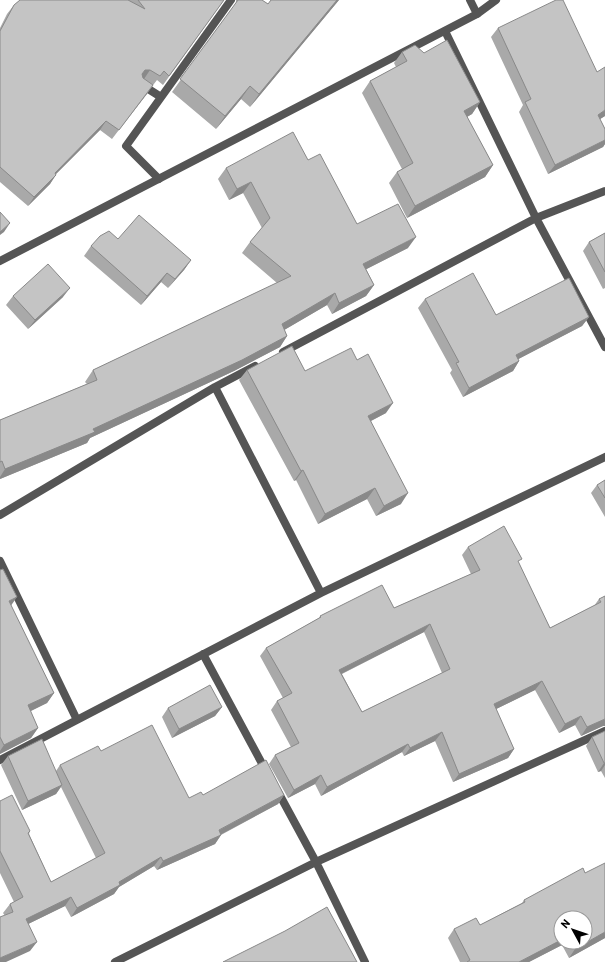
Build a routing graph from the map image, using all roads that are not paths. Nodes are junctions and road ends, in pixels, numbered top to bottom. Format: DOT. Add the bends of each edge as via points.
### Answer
graph roads {
  1 [pos="231,0"];
  2 [pos="470,0"];
  3 [pos="496,0"];
  4 [pos="477,14"];
  5 [pos="445,31"];
  6 [pos="141,84"];
  7 [pos="161,97"];
  8 [pos="159,179"];
  9 [pos="605,191"];
  10 [pos="536,218"];
  11 [pos="0,261"];
  12 [pos="605,347"];
  13 [pos="278,354"];
  14 [pos="264,361"];
  15 [pos="215,387"];
  16 [pos="605,457"];
  17 [pos="0,515"];
  18 [pos="0,561"];
  19 [pos="321,592"];
  20 [pos="203,654"];
  21 [pos="77,720"];
  22 [pos="605,731"];
  23 [pos="0,760"];
  24 [pos="316,862"];
  25 [pos="115,962"];
  26 [pos="365,962"];
  1 -- 7 [label="street"];
  2 -- 4 [label="street"];
  3 -- 4 [label="street"];
  4 -- 5 [label="street"];
  5 -- 8 [label="street"];
  5 -- 10 [label="street"];
  6 -- 7 [label="street"];
  7 -- 8 [label="street" via="126,146"];
  8 -- 11 [label="street"];
  9 -- 10 [label="street"];
  10 -- 12 [label="street"];
  10 -- 13 [label="street"];
  14 -- 15 [label="street"];
  15 -- 17 [label="street"];
  15 -- 19 [label="street"];
  16 -- 19 [label="street"];
  18 -- 21 [label="street"];
  19 -- 20 [label="street"];
  20 -- 21 [label="street"];
  20 -- 24 [label="street"];
  21 -- 23 [label="street"];
  22 -- 24 [label="street"];
  24 -- 25 [label="street"];
  24 -- 26 [label="street"];
}
